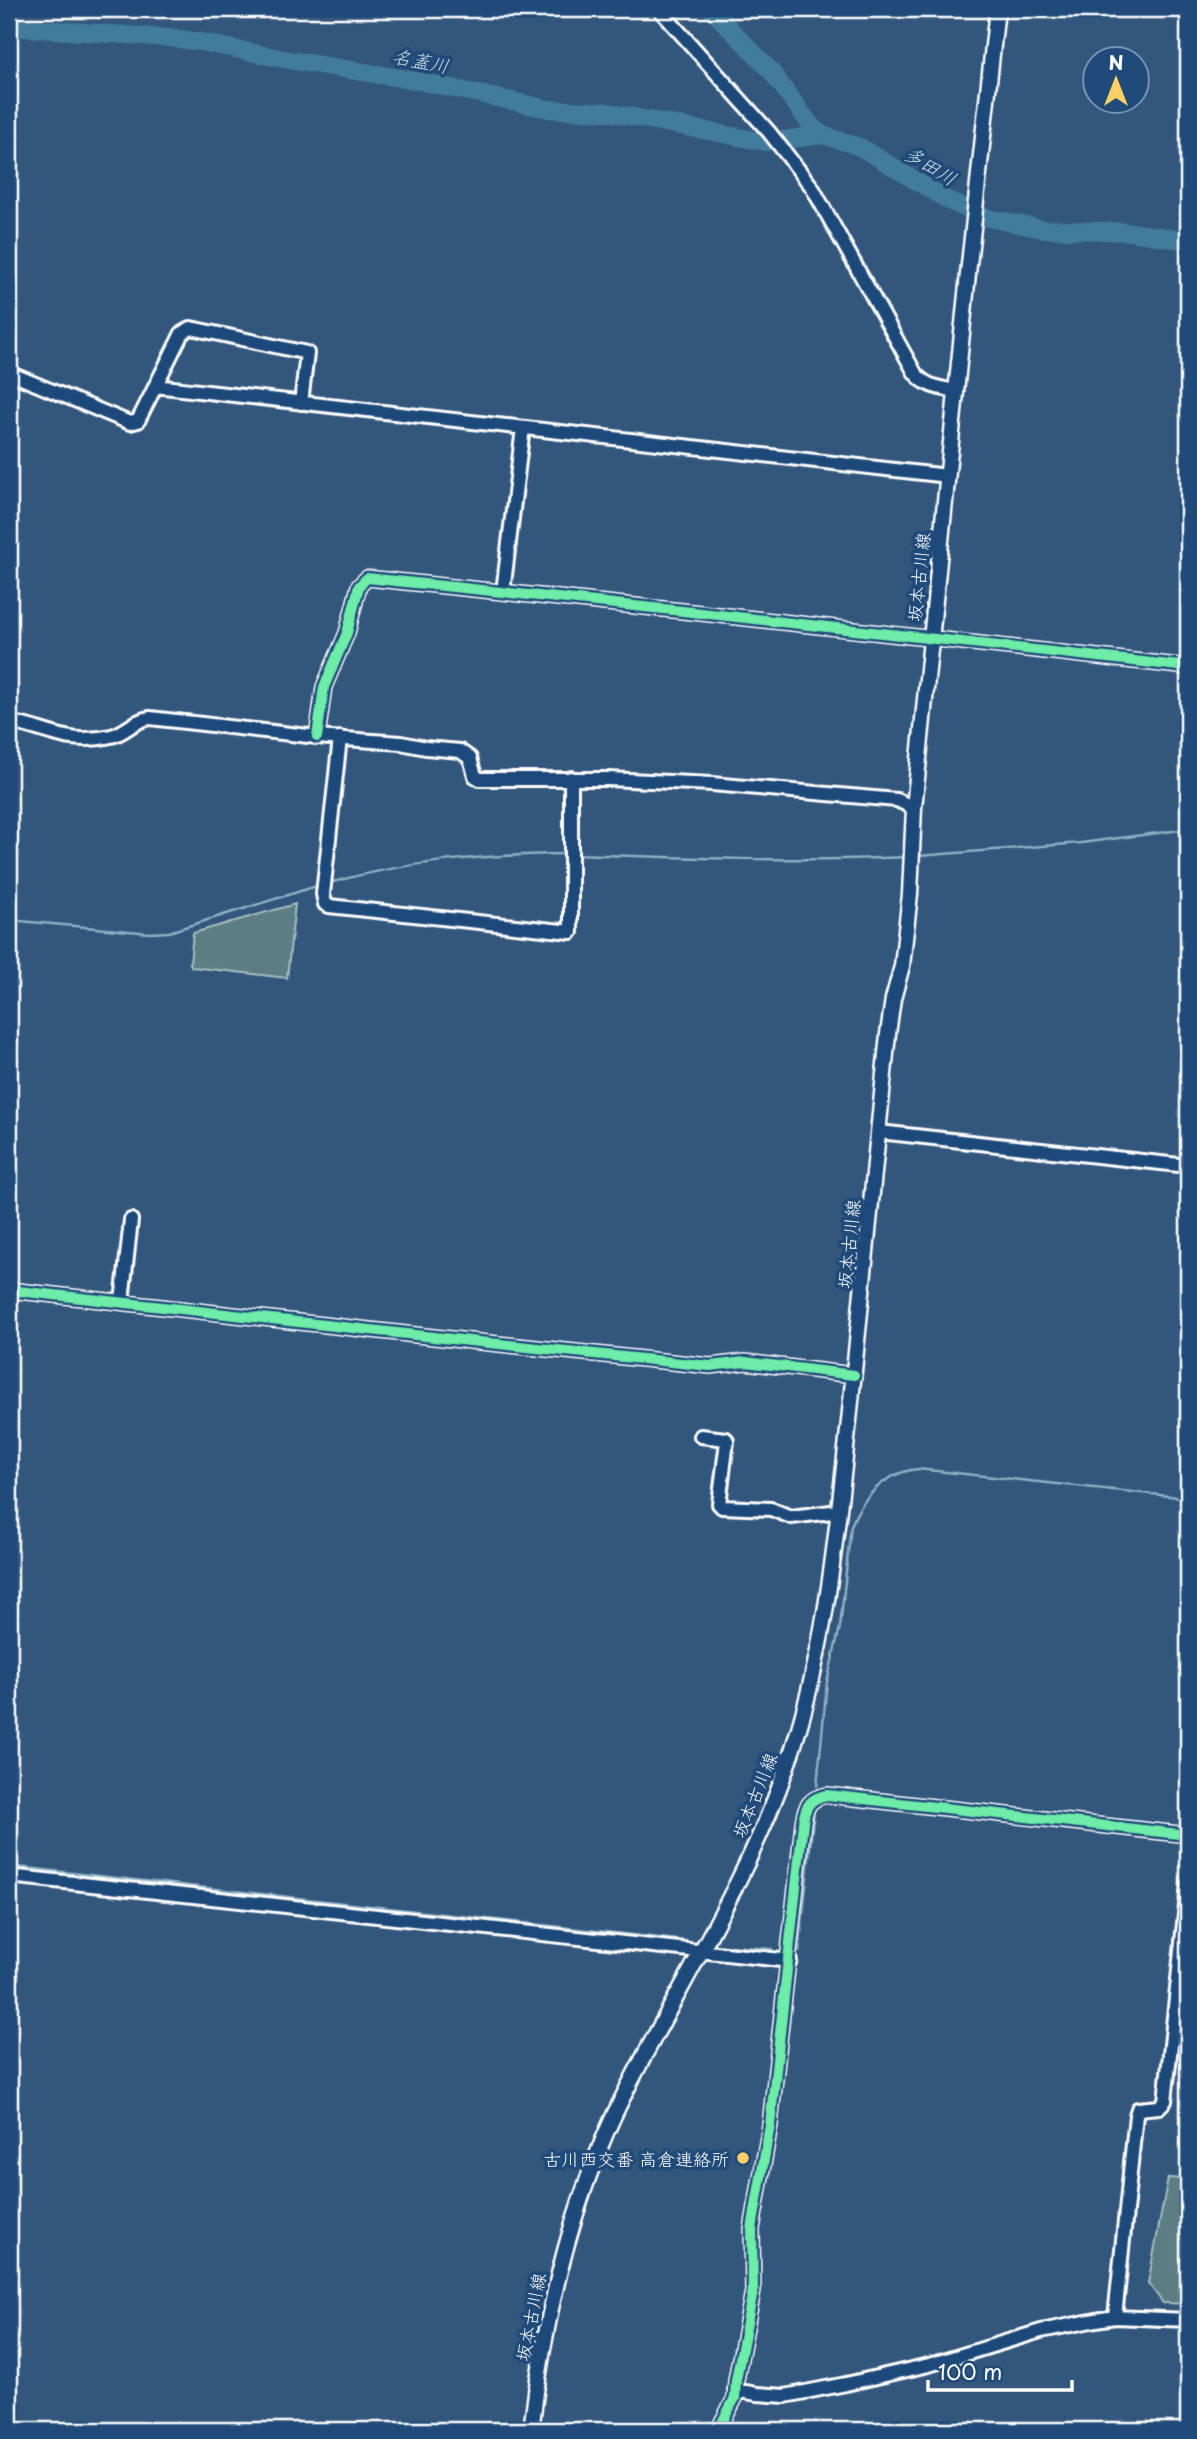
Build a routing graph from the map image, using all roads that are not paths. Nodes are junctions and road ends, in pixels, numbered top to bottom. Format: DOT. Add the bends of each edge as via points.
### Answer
graph roads {
  1 [pos="659,9"];
  2 [pos="997,9"];
  3 [pos="9,373"];
  4 [pos="155,386"];
  5 [pos="956,391"];
  6 [pos="301,403"];
  7 [pos="523,428"];
  8 [pos="948,476"];
  9 [pos="503,592"];
  10 [pos="931,639"];
  11 [pos="1188,667"];
  12 [pos="9,722"];
  13 [pos="317,737"];
  14 [pos="340,738"];
  15 [pos="571,778"];
  16 [pos="914,808"];
  17 [pos="879,1132"];
  18 [pos="1188,1166"];
  19 [pos="131,1220"];
  20 [pos="9,1290"];
  21 [pos="122,1302"];
  22 [pos="854,1375"];
  23 [pos="701,1436"];
  24 [pos="839,1511"];
  25 [pos="1188,1835"];
  26 [pos="9,1876"];
  27 [pos="1188,1886"];
  28 [pos="701,1951"];
  29 [pos="790,1961"];
  30 [pos="1115,2318"];
  31 [pos="1188,2320"];
  32 [pos="735,2390"];
  33 [pos="531,2430"];
  34 [pos="718,2430"];
  1 -- 5 [label="street" via="812,187 915,373 932,387"];
  2 -- 5 [label="main road, 坂本古川線"];
  3 -- 4 [label="street" via="130,424 138,421"];
  4 -- 6 [label="street"];
  4 -- 6 [label="street" via="182,333 191,328 307,353"];
  5 -- 8 [label="main road, 坂本古川線"];
  6 -- 7 [label="street"];
  7 -- 8 [label="street"];
  7 -- 9 [label="street"];
  8 -- 10 [label="main road, 坂本古川線"];
  9 -- 10 [label="street"];
  9 -- 13 [label="street" via="362,581 324,687"];
  10 -- 11 [label="street"];
  10 -- 16 [label="main road, 坂本古川線"];
  12 -- 13 [label="street" via="77,740 113,736 150,718"];
  13 -- 14 [label="street"];
  14 -- 15 [label="street" via="460,751 470,758 480,779"];
  14 -- 15 [label="street" via="323,894 329,906 571,932"];
  15 -- 16 [label="street" via="897,800"];
  16 -- 17 [label="main road, 坂本古川線" via="902,966 888,1034"];
  17 -- 18 [label="street"];
  17 -- 22 [label="main road, 坂本古川線"];
  19 -- 21 [label="street"];
  20 -- 21 [label="street"];
  21 -- 22 [label="street" via="710,1366 745,1362"];
  22 -- 24 [label="main road, 坂本古川線"];
  23 -- 24 [label="street" via="727,1441 722,1507 771,1509 791,1517"];
  24 -- 28 [label="main road, 坂本古川線" via="825,1617 797,1735 748,1863"];
  25 -- 29 [label="street" via="820,1796 804,1812"];
  26 -- 28 [label="street"];
  27 -- 30 [label="street" via="1166,2101 1159,2107 1138,2109 1136,2115"];
  28 -- 29 [label="street"];
  28 -- 33 [label="main road, 坂本古川線" via="614,2117 575,2215 552,2300"];
  29 -- 32 [label="street" via="770,2125 751,2229 753,2291"];
  30 -- 31 [label="street"];
  30 -- 32 [label="street" via="1041,2331 929,2365 785,2396"];
  32 -- 34 [label="street" via="736,2398"];
}
